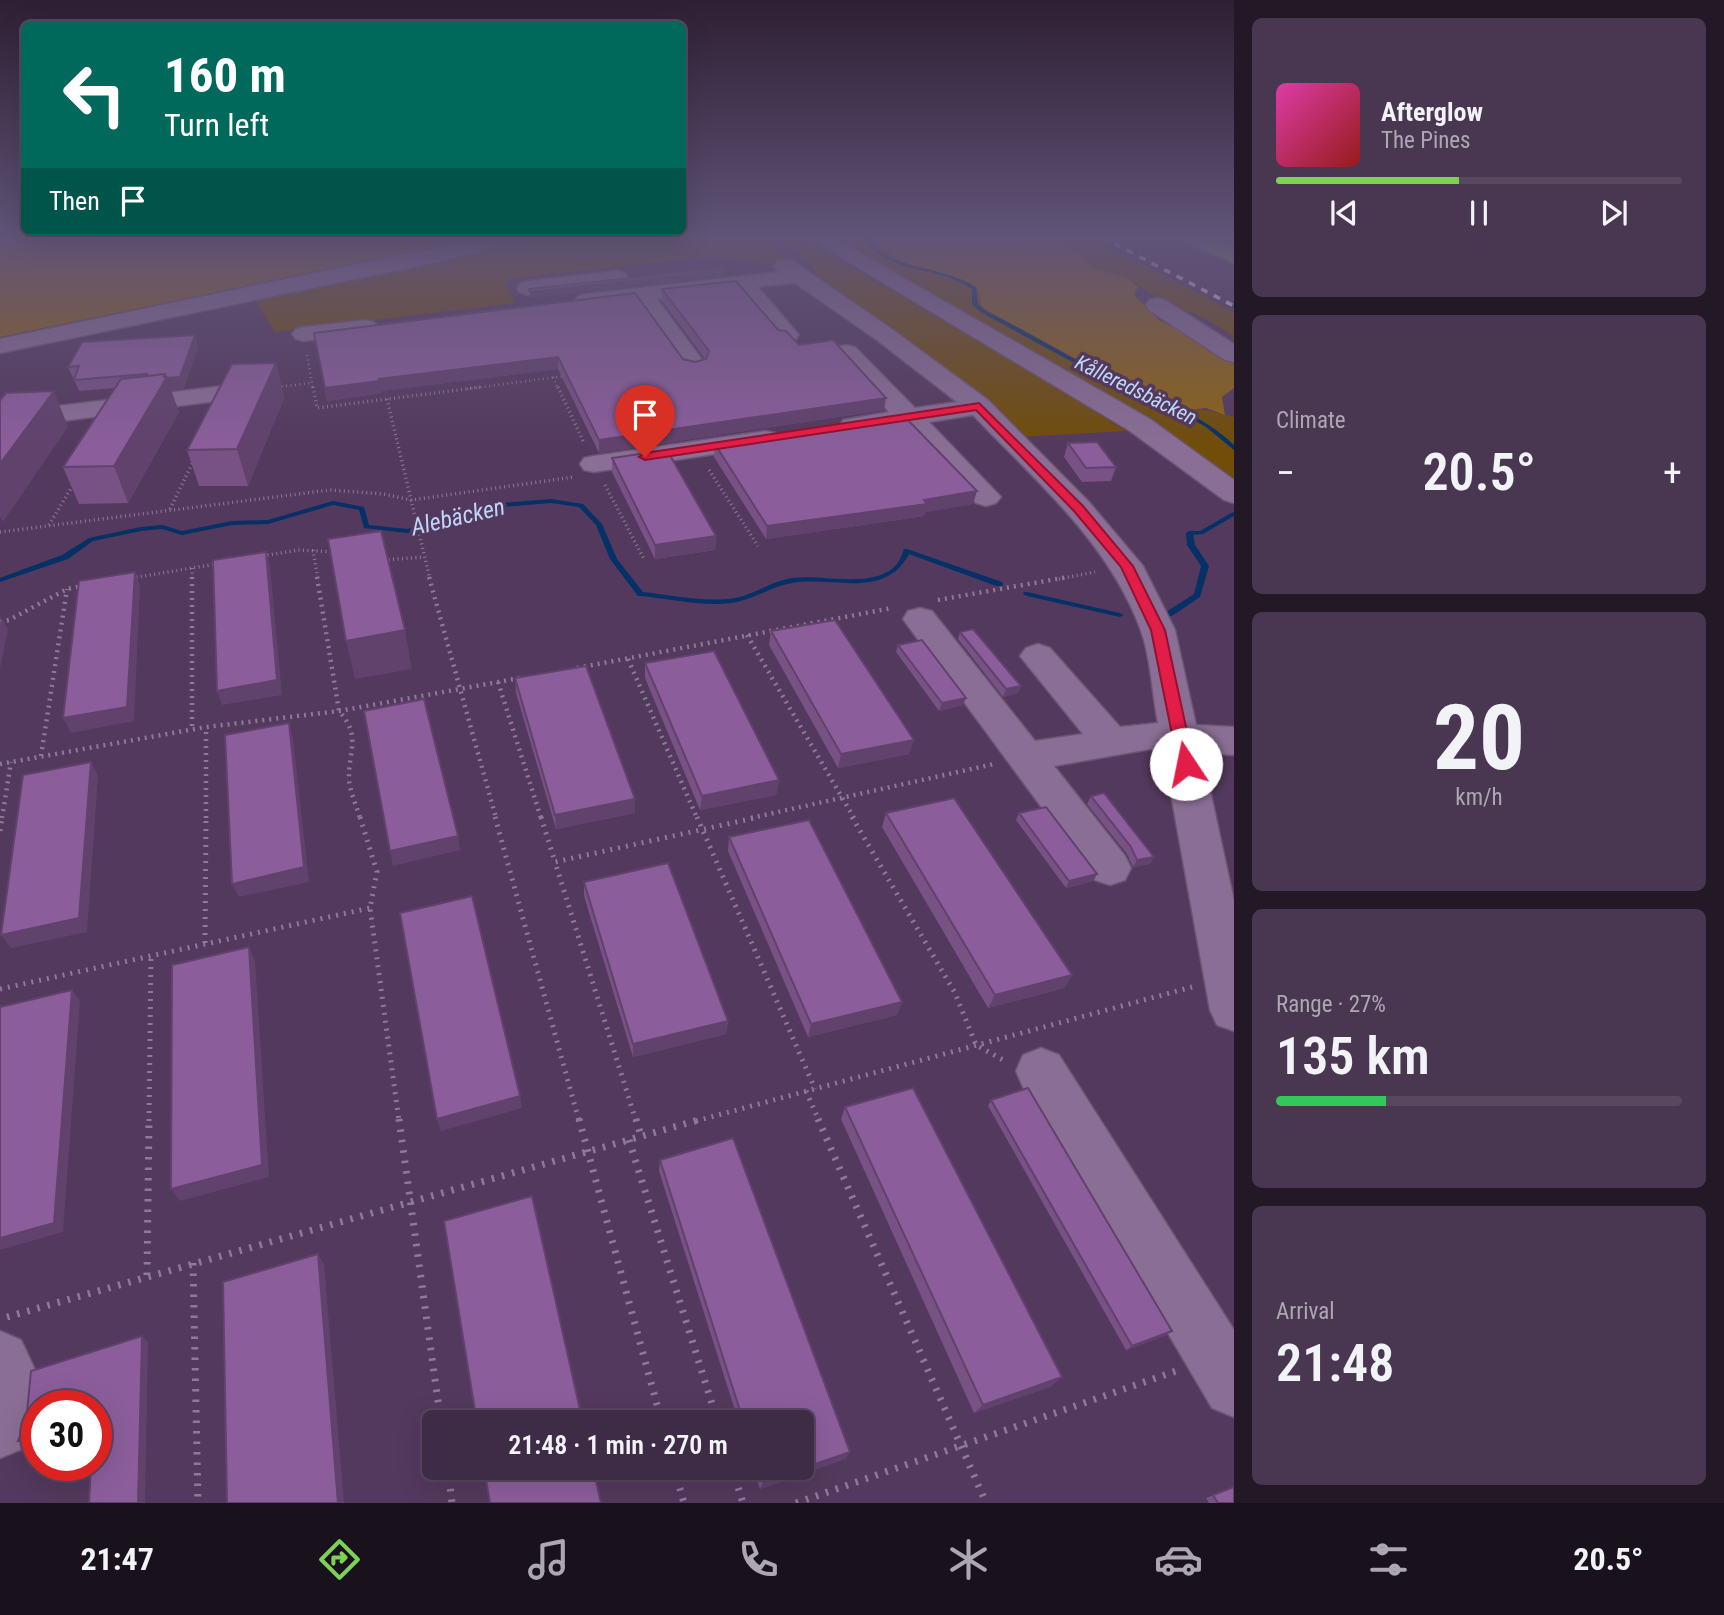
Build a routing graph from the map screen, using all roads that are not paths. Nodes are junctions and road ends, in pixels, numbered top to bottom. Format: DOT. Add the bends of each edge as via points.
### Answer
graph roads {
  1 [pos="177,307"];
  2 [pos="652,307"];
  3 [pos="765,307"];
  4 [pos="842,307"];
  5 [pos="938,307"];
  6 [pos="1160,307"];
  7 [pos="394,323"];
  8 [pos="304,334"];
  9 [pos="787,335"];
  10 [pos="0,346"];
  11 [pos="846,352"];
  12 [pos="1234,355"];
  13 [pos="694,365"];
  14 [pos="223,394"];
  15 [pos="979,406"];
  16 [pos="911,417"];
  17 [pos="0,421"];
  18 [pos="829,429"];
  19 [pos="788,435"];
  20 [pos="589,470"];
  21 [pos="1234,494"];
  22 [pos="986,497"];
  23 [pos="916,609"];
  24 [pos="1038,656"];
  25 [pos="1181,737"];
  26 [pos="1234,741"];
  27 [pos="1112,743"];
  28 [pos="1026,757"];
  29 [pos="1110,868"];
  30 [pos="1230,993"];
  31 [pos="1041,1071"];
  32 [pos="0,1361"];
  33 [pos="1228,1365"];
  34 [pos="0,1427"];
  1 -- 10 [label="street"];
  2 -- 13 [label="street"];
  3 -- 9 [label="street"];
  4 -- 15 [label="street"];
  5 -- 21 [label="street" via="1131,419"];
  6 -- 12 [label="street"];
  7 -- 8 [label="street"];
  11 -- 16 [label="street"];
  14 -- 17 [label="street"];
  15 -- 16 [label="street"];
  15 -- 25 [label="street" via="1127,566 1158,630"];
  16 -- 18 [label="street"];
  16 -- 22 [label="street"];
  19 -- 20 [label="street"];
  23 -- 28 [label="street"];
  24 -- 27 [label="street"];
  25 -- 26 [label="street"];
  25 -- 27 [label="street"];
  25 -- 30 [label="street"];
  27 -- 28 [label="street"];
  28 -- 29 [label="street"];
  31 -- 33 [label="street"];
  32 -- 34 [label="street" via="6,1372"];
}
